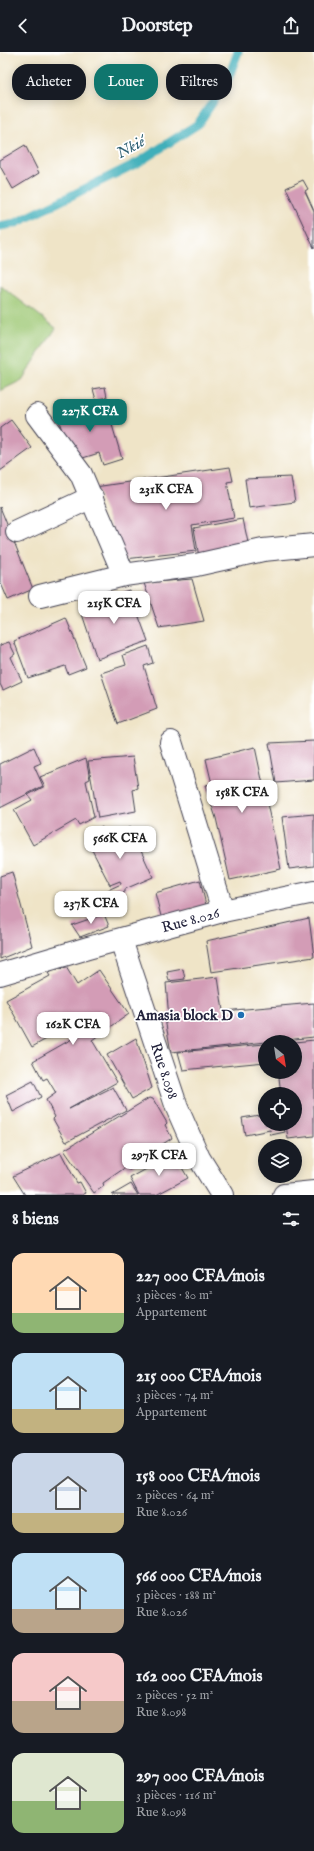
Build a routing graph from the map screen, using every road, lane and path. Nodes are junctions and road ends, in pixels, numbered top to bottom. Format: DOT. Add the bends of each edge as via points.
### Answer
graph roads {
  1 [pos="37,415"];
  2 [pos="92,497"];
  3 [pos="17,532"];
  4 [pos="314,545"];
  5 [pos="124,575"];
  6 [pos="40,596"];
  7 [pos="171,742"];
  8 [pos="314,892"];
  9 [pos="223,911"];
  10 [pos="121,940"];
  11 [pos="0,974"];
  12 [pos="314,1192"];
  13 [pos="222,1195"];
  14 [pos="284,1195"];
  1 -- 2 [label="street" via="76,465"];
  2 -- 3 [label="street"];
  2 -- 5 [label="street"];
  4 -- 5 [label="street" via="263,550 196,565"];
  5 -- 6 [label="street"];
  7 -- 9 [label="street"];
  8 -- 9 [label="street, Rue 8.026"];
  9 -- 10 [label="street, Rue 8.026"];
  10 -- 11 [label="street, Rue 8.026"];
  10 -- 13 [label="street, Rue 8.098" via="177,1108 199,1158"];
  12 -- 14 [label="street"];
}
